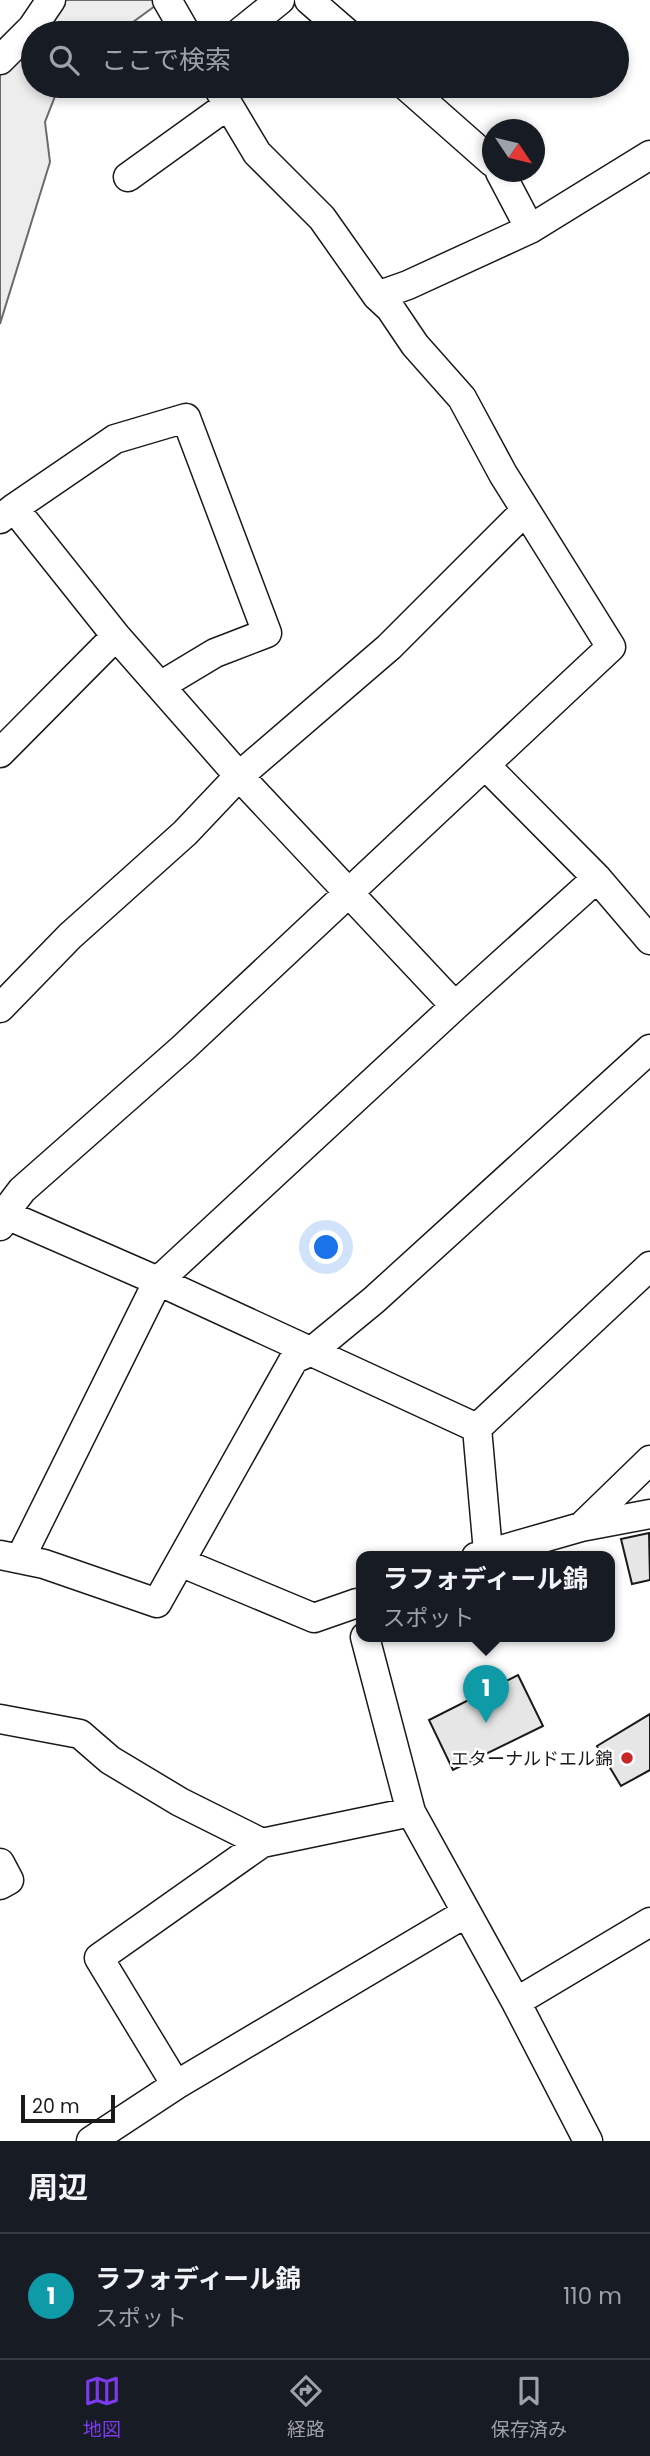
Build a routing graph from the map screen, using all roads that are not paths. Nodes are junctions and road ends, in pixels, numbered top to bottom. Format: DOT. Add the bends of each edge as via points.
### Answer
graph roads {
  1 [pos="51,0"];
  2 [pos="167,0"];
  3 [pos="280,0"];
  4 [pos="309,0"];
  5 [pos="37,21"];
  6 [pos="180,21"];
  7 [pos="254,21"];
  8 [pos="333,21"];
  9 [pos="21,39"];
  10 [pos="0,60"];
  11 [pos="220,98"];
  12 [pos="225,98"];
  13 [pos="420,98"];
  14 [pos="482,153"];
  15 [pos="650,155"];
  16 [pos="128,177"];
  17 [pos="505,182"];
  18 [pos="530,229"];
  19 [pos="377,296"];
  20 [pos="525,511"];
  21 [pos="7,513"];
  22 [pos="116,636"];
  23 [pos="160,686"];
  24 [pos="0,753"];
  25 [pos="485,765"];
  26 [pos="239,776"];
  27 [pos="597,878"];
  28 [pos="350,891"];
  29 [pos="650,940"];
  30 [pos="455,1006"];
  31 [pos="0,1008"];
  32 [pos="650,1049"];
  33 [pos="1,1217"];
  34 [pos="650,1266"];
  35 [pos="158,1281"];
  36 [pos="312,1351"];
  37 [pos="477,1428"];
  38 [pos="650,1460"];
  39 [pos="650,1514"];
  40 [pos="582,1527"];
  41 [pos="482,1551"];
  42 [pos="493,1551"];
  43 [pos="10,1557"];
  44 [pos="180,1562"];
  45 [pos="356,1610"];
  46 [pos="366,1642"];
  47 [pos="0,1719"];
  48 [pos="411,1812"];
  49 [pos="262,1843"];
  50 [pos="0,1863"];
  51 [pos="0,1885"];
  52 [pos="466,1913"];
  53 [pos="650,1922"];
  54 [pos="516,2002"];
  55 [pos="176,2085"];
  56 [pos="90,2141"];
  57 [pos="588,2141"];
  1 -- 5 [label="street"];
  2 -- 6 [label="street"];
  3 -- 7 [label="street"];
  4 -- 8 [label="street"];
  9 -- 10 [label="street"];
  11 -- 16 [label="street"];
  12 -- 19 [label="street" via="257,153 322,218"];
  13 -- 14 [label="street"];
  15 -- 18 [label="street"];
  17 -- 18 [label="street"];
  18 -- 19 [label="street"];
  19 -- 20 [label="street" via="462,398"];
  20 -- 25 [label="street" via="611,647"];
  20 -- 26 [label="street" via="389,647"];
  21 -- 22 [label="street"];
  21 -- 23 [label="street" via="115,439 186,418 267,633 215,653"];
  22 -- 23 [label="street"];
  22 -- 24 [label="street"];
  23 -- 26 [label="street"];
  25 -- 27 [label="street"];
  25 -- 28 [label="street"];
  26 -- 28 [label="street"];
  26 -- 31 [label="street"];
  27 -- 29 [label="street"];
  27 -- 30 [label="street"];
  28 -- 30 [label="street"];
  28 -- 33 [label="street" via="183,1048 22,1190"];
  30 -- 35 [label="street"];
  32 -- 36 [label="street"];
  33 -- 35 [label="street"];
  34 -- 37 [label="street"];
  35 -- 36 [label="street"];
  35 -- 43 [label="street"];
  36 -- 37 [label="street"];
  36 -- 44 [label="street" via="294,1359"];
  37 -- 41 [label="street"];
  38 -- 40 [label="street"];
  39 -- 40 [label="street"];
  40 -- 42 [label="street"];
  43 -- 44 [label="street" via="158,1602"];
  44 -- 45 [label="street" via="314,1618"];
  46 -- 48 [label="street"];
  47 -- 49 [label="street" via="80,1734 110,1760 180,1802"];
  48 -- 49 [label="street"];
  48 -- 52 [label="street"];
  49 -- 55 [label="street" via="99,1958"];
  50 -- 51 [label="street" via="9,1880"];
  52 -- 54 [label="street"];
  52 -- 55 [label="street"];
  53 -- 54 [label="street"];
  54 -- 57 [label="street"];
  55 -- 56 [label="street"];
}
